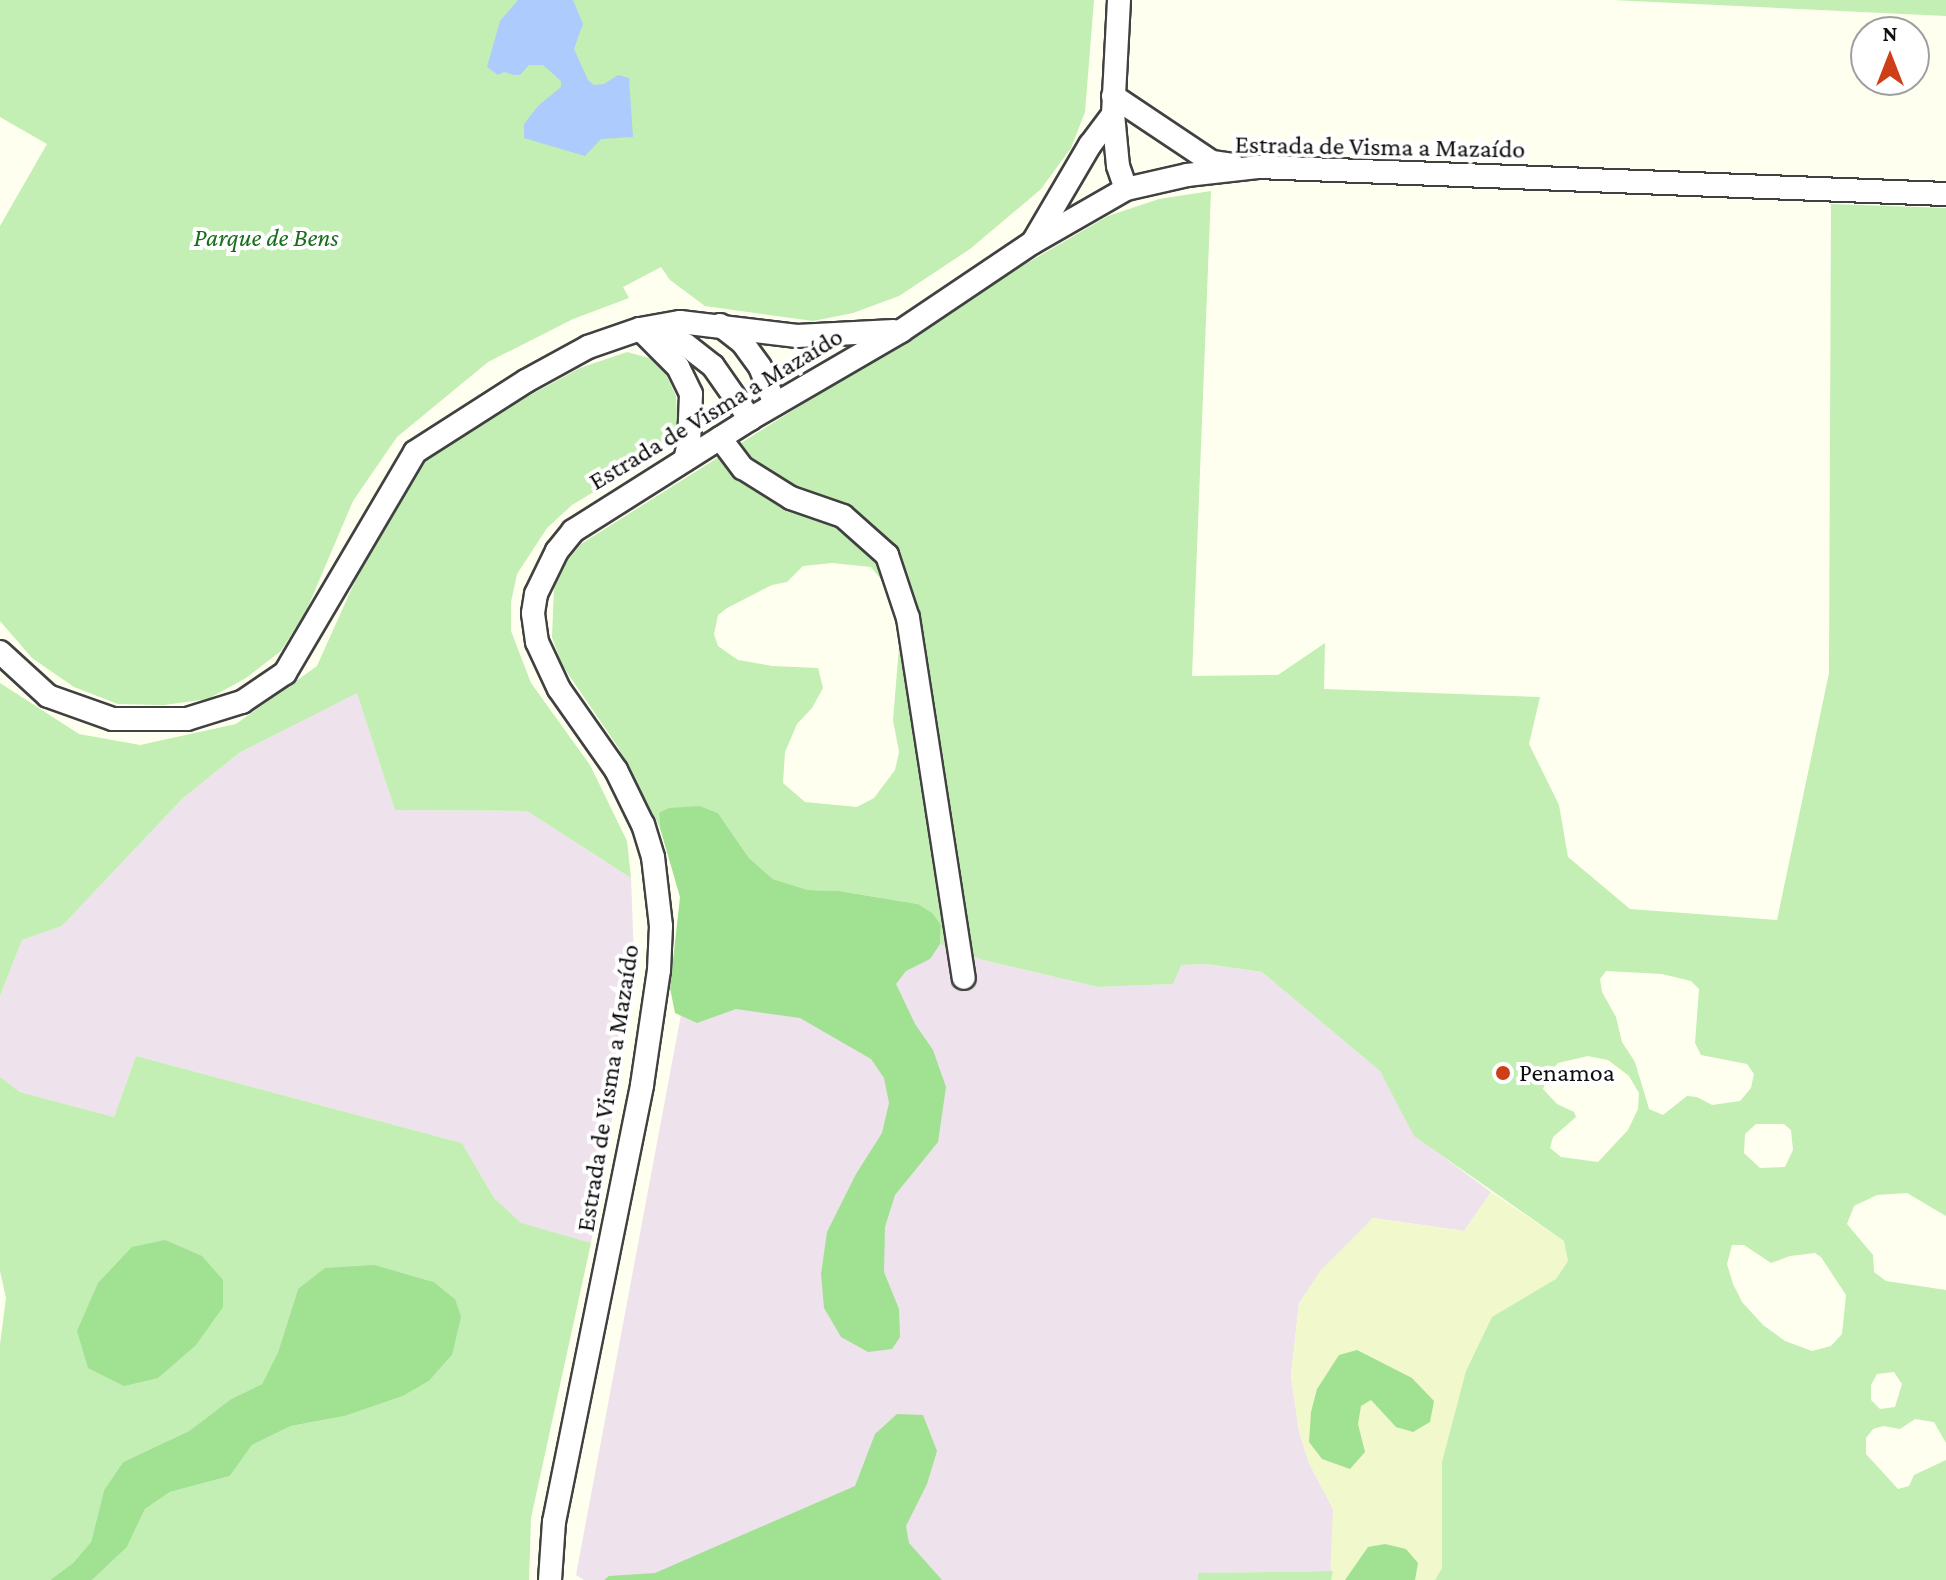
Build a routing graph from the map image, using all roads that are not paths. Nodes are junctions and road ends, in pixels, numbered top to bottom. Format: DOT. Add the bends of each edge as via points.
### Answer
graph roads {
  1 [pos="1119,0"];
  2 [pos="1113,105"];
  3 [pos="1258,167"];
  4 [pos="1126,189"];
  5 [pos="1946,194"];
  6 [pos="1032,243"];
  7 [pos="719,325"];
  8 [pos="640,329"];
  9 [pos="901,331"];
  10 [pos="775,404"];
  11 [pos="750,419"];
  12 [pos="720,438"];
  13 [pos="685,460"];
  14 [pos="0,652"];
  15 [pos="964,978"];
  16 [pos="550,1580"];
  1 -- 2 [label="street"];
  2 -- 3 [label="street" via="1212,162"];
  2 -- 4 [label="street" via="1118,166"];
  2 -- 6 [label="street"];
  3 -- 4 [label="street, Estrada de Visma a Mazaído"];
  3 -- 5 [label="street, Estrada de Visma a Mazaído"];
  4 -- 6 [label="street, Estrada de Visma a Mazaído"];
  6 -- 9 [label="street, Estrada de Visma a Mazaído"];
  7 -- 8 [label="street" via="680,322"];
  7 -- 9 [label="street" via="797,336"];
  7 -- 10 [label="street" via="742,342 760,367"];
  8 -- 11 [label="street" via="686,345 713,366"];
  8 -- 13 [label="street" via="678,367 691,394"];
  8 -- 14 [label="street" via="551,367 415,452 285,673 242,702 187,719 113,719 48,696"];
  9 -- 10 [label="street, Estrada de Visma a Mazaído"];
  10 -- 11 [label="street, Estrada de Visma a Mazaído"];
  11 -- 12 [label="street, Estrada de Visma a Mazaído"];
  12 -- 13 [label="street, Estrada de Visma a Mazaído"];
  12 -- 15 [label="street" via="743,468 791,498 843,516 887,555 908,618"];
  13 -- 16 [label="street, Estrada de Visma a Mazaído" via="573,531 544,574 533,613 542,660 616,770 643,825 653,857 661,926 642,1085 558,1500"];
}
